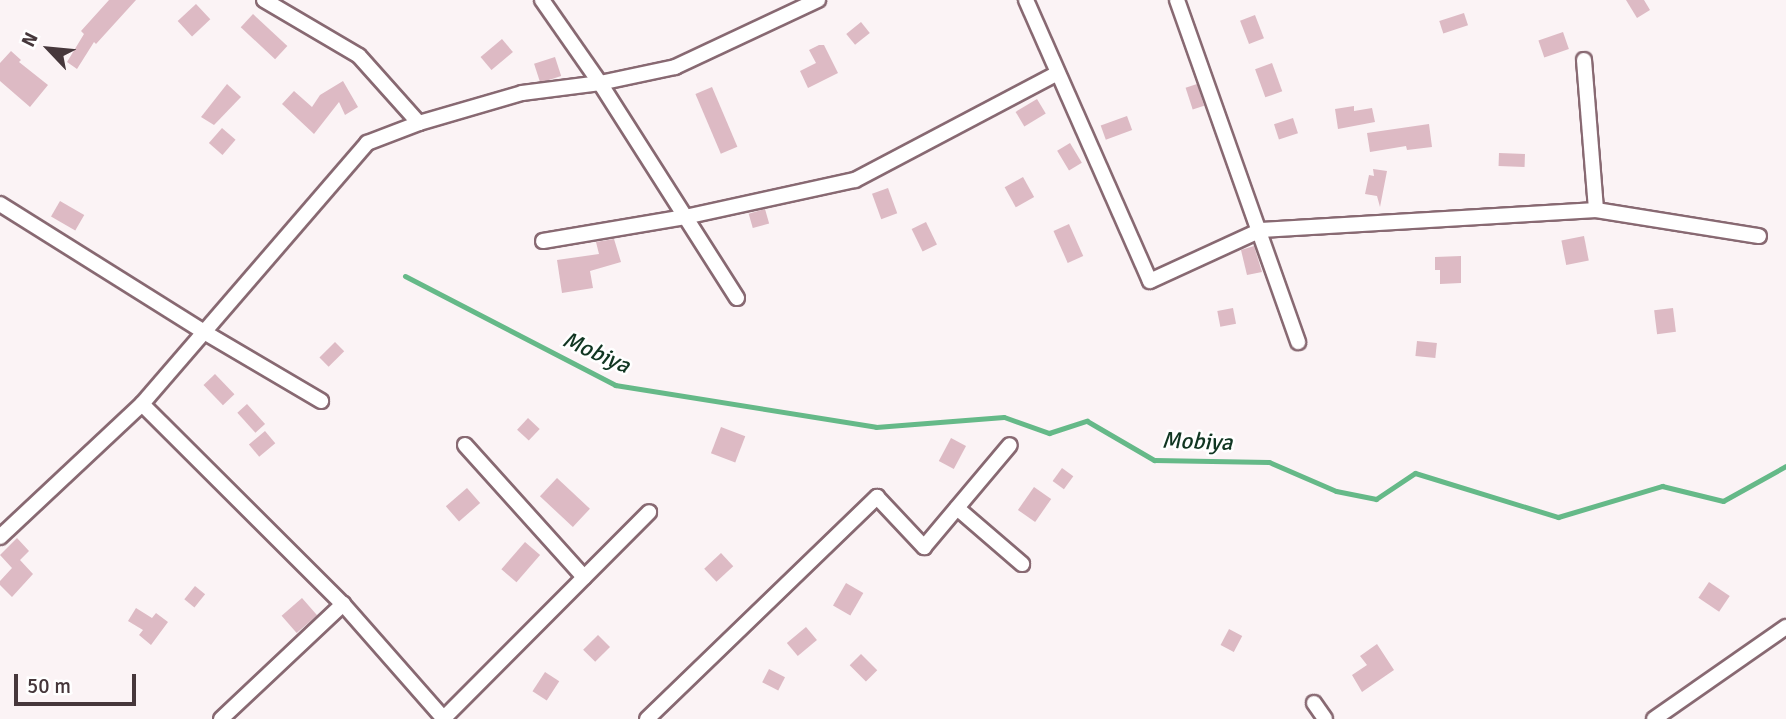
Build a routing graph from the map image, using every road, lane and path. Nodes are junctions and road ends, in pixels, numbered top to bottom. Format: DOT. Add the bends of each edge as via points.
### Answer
graph roads {
  1 [pos="264,0"];
  2 [pos="542,0"];
  3 [pos="818,0"];
  4 [pos="1026,0"];
  5 [pos="1177,0"];
  6 [pos="1584,60"];
  7 [pos="1058,74"];
  8 [pos="600,83"];
  9 [pos="419,123"];
  10 [pos="0,204"];
  11 [pos="1596,210"];
  12 [pos="685,217"];
  13 [pos="1261,230"];
  14 [pos="1759,236"];
  15 [pos="543,241"];
  16 [pos="737,298"];
  17 [pos="204,332"];
  18 [pos="1298,341"];
  19 [pos="321,401"];
  20 [pos="142,404"];
  21 [pos="1010,445"];
  22 [pos="465,446"];
  23 [pos="957,508"];
  24 [pos="649,512"];
  25 [pos="0,537"];
  26 [pos="1022,564"];
  27 [pos="584,577"];
  28 [pos="343,604"];
  29 [pos="1786,626"];
  30 [pos="1314,703"];
  31 [pos="221,719"];
  32 [pos="443,719"];
  33 [pos="647,719"];
  34 [pos="1325,719"];
  35 [pos="1654,719"];
  1 -- 9 [label="street" via="359,56"];
  2 -- 8 [label="street"];
  3 -- 8 [label="street" via="675,67"];
  4 -- 7 [label="street"];
  5 -- 13 [label="street"];
  6 -- 11 [label="street"];
  7 -- 12 [label="street" via="855,180"];
  7 -- 13 [label="street" via="1150,281"];
  8 -- 9 [label="street" via="522,93"];
  8 -- 12 [label="street"];
  9 -- 17 [label="street" via="367,143"];
  10 -- 17 [label="street"];
  11 -- 13 [label="street"];
  11 -- 14 [label="street"];
  12 -- 15 [label="street"];
  12 -- 16 [label="street"];
  13 -- 18 [label="street"];
  17 -- 19 [label="street"];
  17 -- 20 [label="street"];
  20 -- 25 [label="street"];
  20 -- 28 [label="street"];
  21 -- 23 [label="street"];
  22 -- 27 [label="street"];
  23 -- 26 [label="street"];
  23 -- 33 [label="street" via="924,547 877,497"];
  24 -- 27 [label="street"];
  27 -- 32 [label="street"];
  28 -- 31 [label="street"];
  28 -- 32 [label="street"];
  29 -- 35 [label="street"];
  30 -- 34 [label="street"];
}
